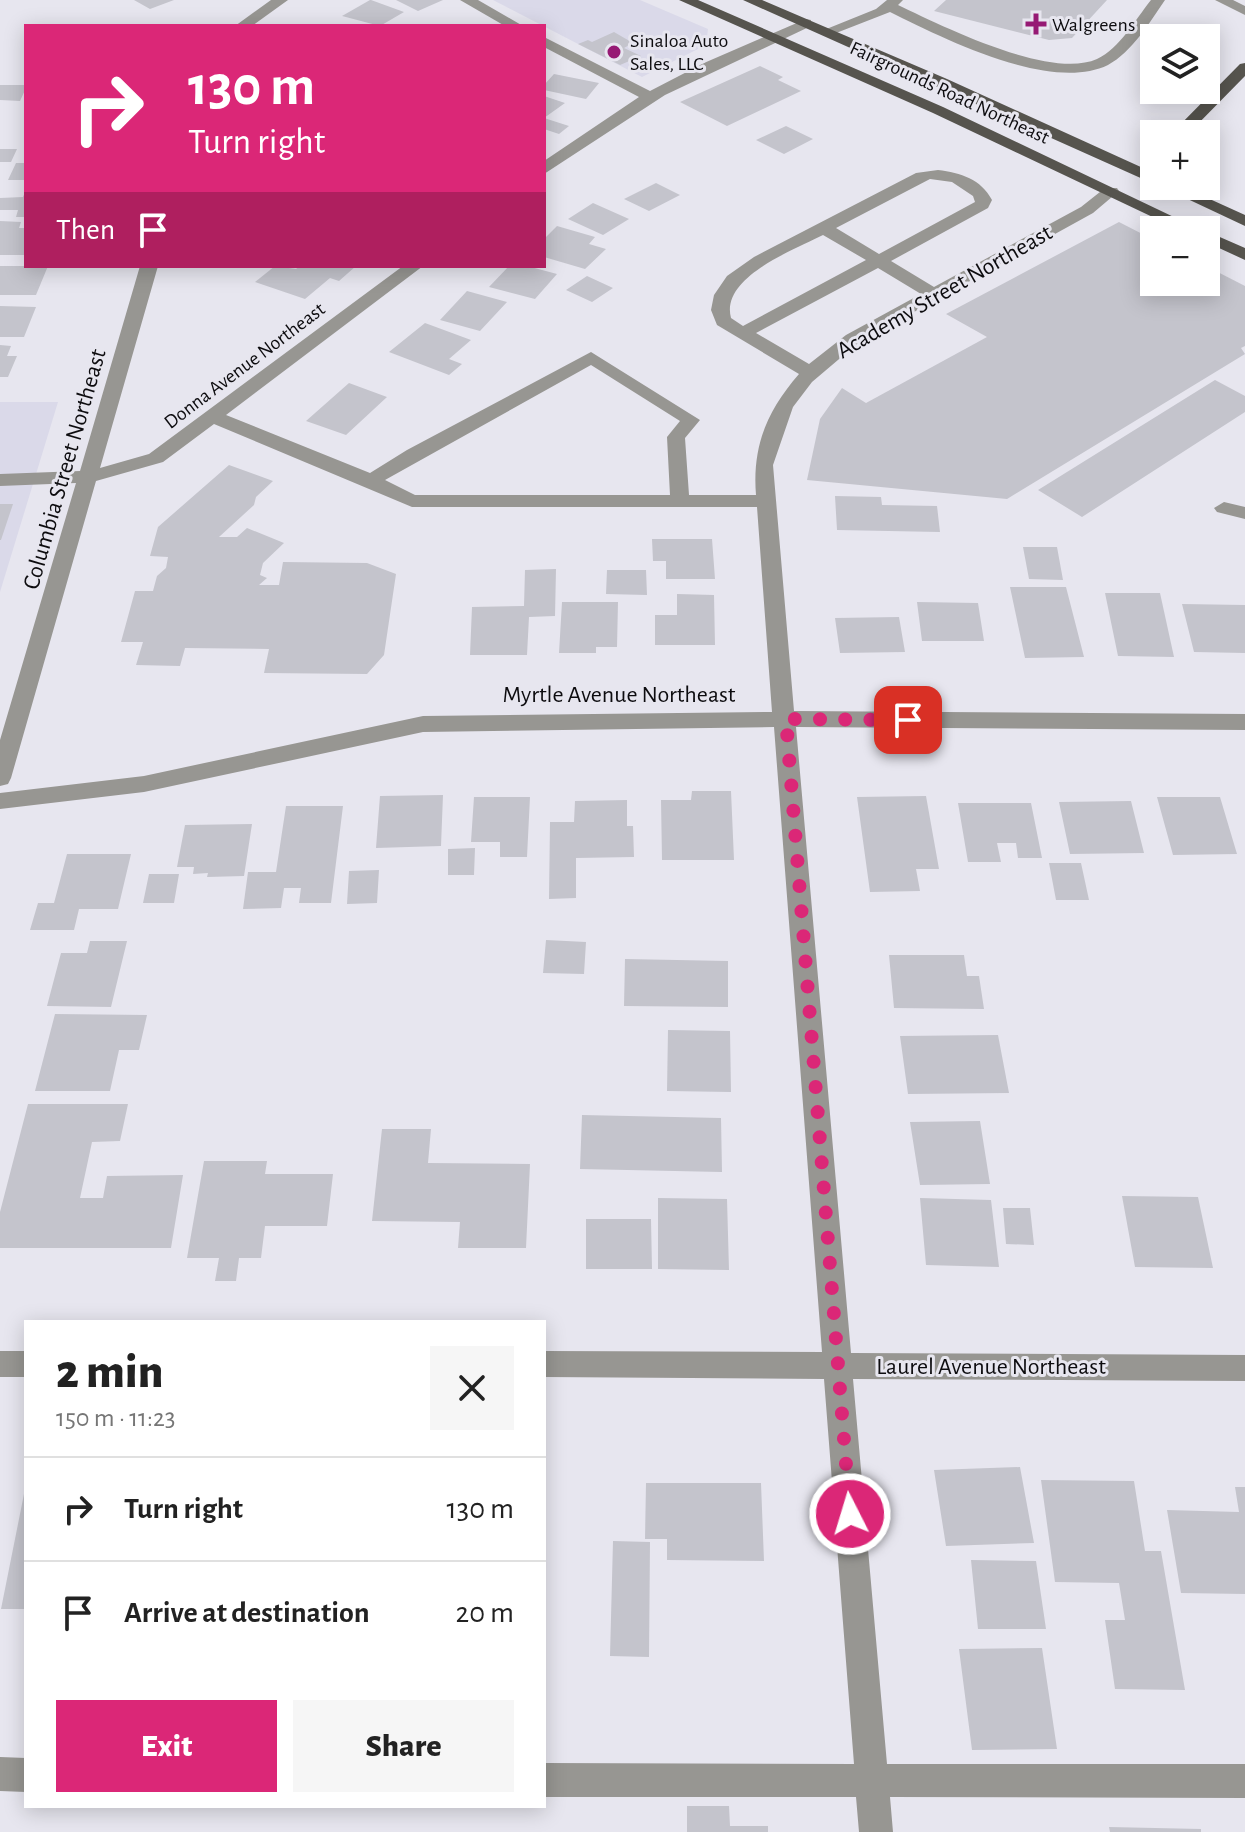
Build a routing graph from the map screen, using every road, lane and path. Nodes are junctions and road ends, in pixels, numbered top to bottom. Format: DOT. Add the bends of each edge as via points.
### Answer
graph roads {
  1 [pos="281,0"];
  2 [pos="467,0"];
  3 [pos="686,0"];
  4 [pos="750,0"];
  5 [pos="1158,0"];
  6 [pos="1222,0"];
  7 [pos="893,3"];
  8 [pos="1245,11"];
  9 [pos="806,23"];
  10 [pos="245,24"];
  11 [pos="512,24"];
  12 [pos="826,32"];
  13 [pos="776,37"];
  14 [pos="546,42"];
  15 [pos="1245,68"];
  16 [pos="650,97"];
  17 [pos="1193,120"];
  18 [pos="546,167"];
  19 [pos="1138,171"];
  20 [pos="1111,191"];
  21 [pos="1199,200"];
  22 [pos="1164,216"];
  23 [pos="1245,221"];
  24 [pos="824,228"];
  25 [pos="1220,243"];
  26 [pos="1245,255"];
  27 [pos="879,259"];
  28 [pos="148,268"];
  29 [pos="411,268"];
  30 [pos="934,294"];
  31 [pos="743,333"];
  32 [pos="809,372"];
  33 [pos="212,416"];
  34 [pos="89,477"];
  35 [pos="0,480"];
  36 [pos="371,481"];
  37 [pos="680,501"];
  38 [pos="767,501"];
  39 [pos="1224,508"];
  40 [pos="1245,513"];
  41 [pos="786,719"];
  42 [pos="1245,722"];
  43 [pos="0,778"];
  44 [pos="0,801"];
  45 [pos="0,1364"];
  46 [pos="24,1364"];
  47 [pos="546,1364"];
  48 [pos="838,1365"];
  49 [pos="1245,1368"];
  50 [pos="0,1774"];
  51 [pos="24,1775"];
  52 [pos="546,1780"];
  53 [pos="1245,1781"];
  54 [pos="873,1783"];
  55 [pos="876,1832"];
  1 -- 10 [label="street"];
  2 -- 11 [label="street"];
  3 -- 13 [label="main road, Fairgrounds Road Northeast"];
  4 -- 9 [label="main road, Fairgrounds Road Northeast"];
  5 -- 7 [label="street" via="1109,57 1077,68 982,48"];
  6 -- 8 [label="street"];
  7 -- 12 [label="street"];
  9 -- 12 [label="main road, Fairgrounds Road Northeast"];
  9 -- 13 [label="street"];
  12 -- 19 [label="main road, Fairgrounds Road Northeast"];
  13 -- 16 [label="street"];
  13 -- 20 [label="main road, Fairgrounds Road Northeast"];
  14 -- 16 [label="street"];
  15 -- 17 [label="main road"];
  16 -- 18 [label="street"];
  19 -- 20 [label="main road"];
  20 -- 22 [label="main road, Fairgrounds Road Northeast"];
  20 -- 30 [label="street, Academy Street Northeast" via="1087,210"];
  21 -- 23 [label="main road"];
  24 -- 27 [label="street"];
  24 -- 27 [label="street" via="930,173 949,176 983,195 982,205"];
  24 -- 31 [label="street" via="733,280 720,310 723,321"];
  25 -- 26 [label="main road"];
  27 -- 30 [label="street"];
  27 -- 31 [label="street"];
  28 -- 34 [label="street, Columbia Street Northeast"];
  29 -- 33 [label="street, Donna Avenue Northeast"];
  30 -- 32 [label="street, Academy Street Northeast" via="852,339"];
  31 -- 32 [label="street"];
  32 -- 38 [label="street, Academy Street Northeast" via="793,390 769,436 763,465"];
  33 -- 34 [label="street, Donna Avenue Northeast" via="156,458"];
  33 -- 36 [label="street"];
  34 -- 35 [label="street, Donna Avenue Northeast"];
  34 -- 43 [label="street, Columbia Street Northeast"];
  36 -- 37 [label="street" via="412,501"];
  36 -- 37 [label="street" via="591,357 691,420 676,437"];
  37 -- 38 [label="street"];
  38 -- 41 [label="street, Academy Street Northeast"];
  39 -- 40 [label="street"];
  41 -- 42 [label="street, Myrtle Avenue Northeast"];
  41 -- 44 [label="street, Myrtle Avenue Northeast" via="423,724 164,780"];
  41 -- 48 [label="street, Academy Street Northeast"];
  45 -- 46 [label="street"];
  47 -- 48 [label="street, Laurel Avenue Northeast"];
  48 -- 49 [label="street, Laurel Avenue Northeast"];
  48 -- 54 [label="street, Academy Street Northeast"];
  50 -- 51 [label="street"];
  52 -- 54 [label="street"];
  53 -- 54 [label="street"];
  54 -- 55 [label="street, Academy Street Northeast"];
}
